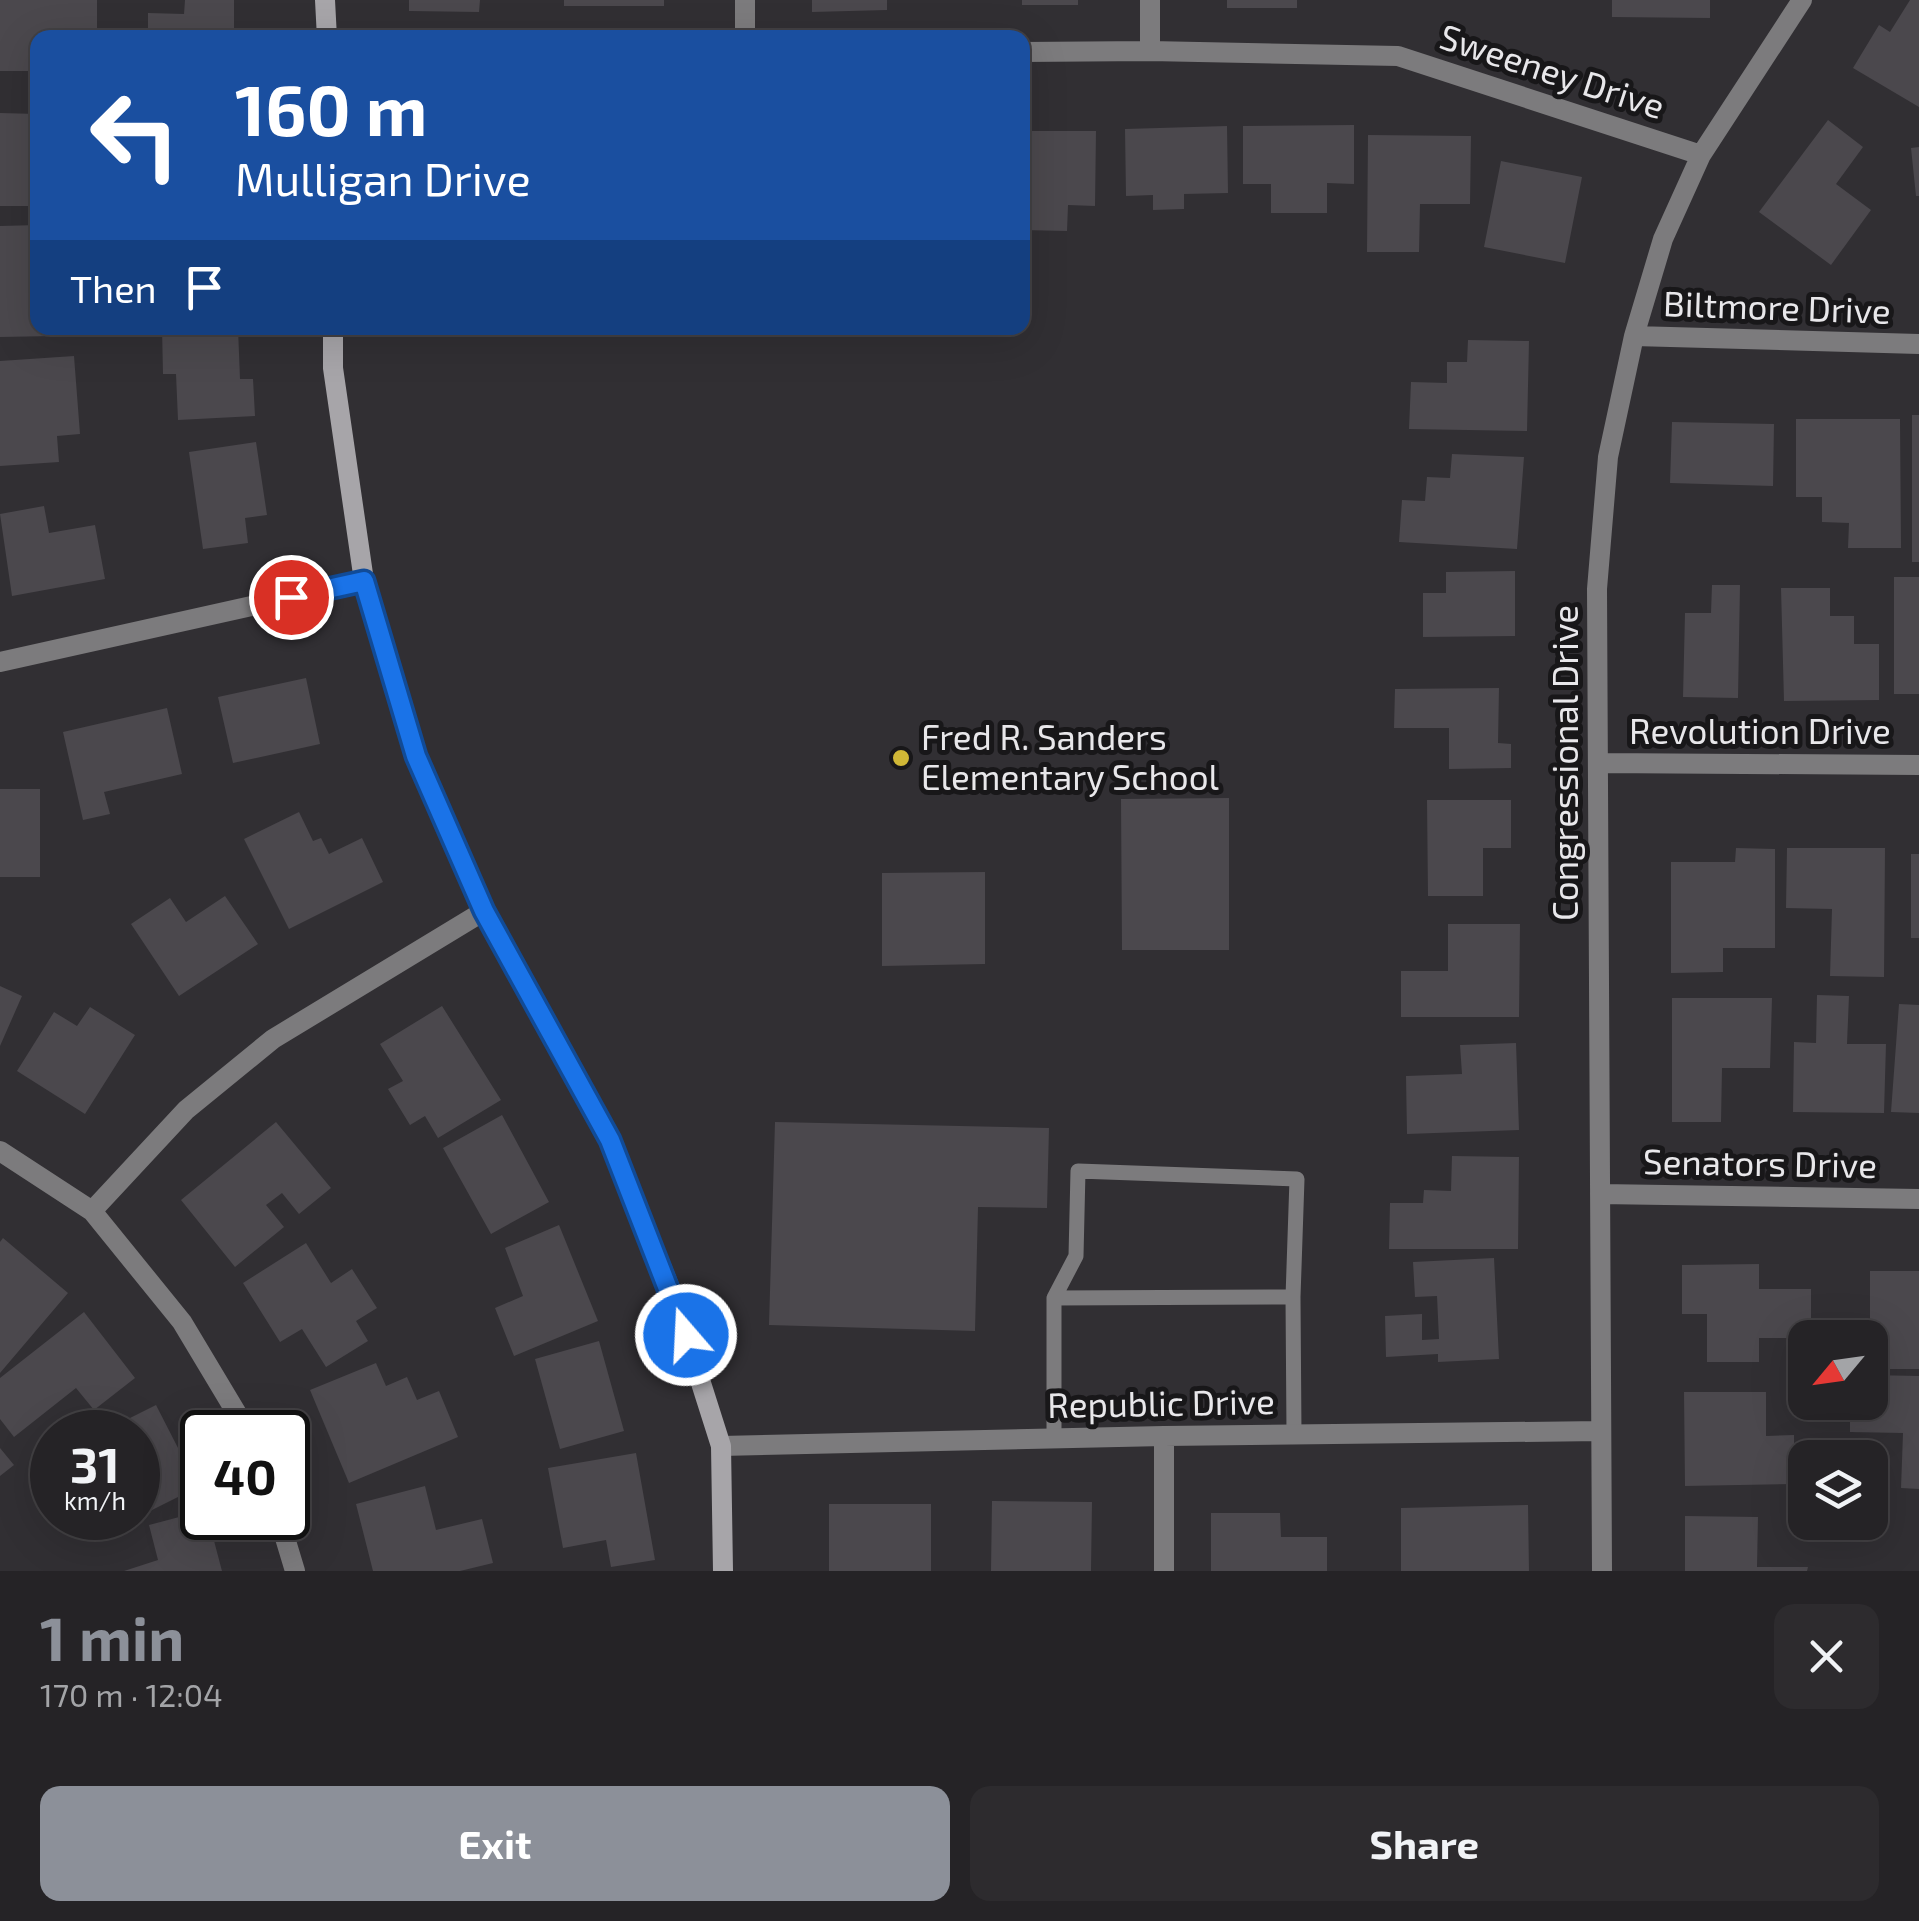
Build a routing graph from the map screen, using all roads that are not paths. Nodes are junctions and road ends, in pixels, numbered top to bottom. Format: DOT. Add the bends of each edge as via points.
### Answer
graph roads {
  1 [pos="325,0"];
  2 [pos="745,0"];
  3 [pos="1150,0"];
  4 [pos="1802,0"];
  5 [pos="326,30"];
  6 [pos="745,30"];
  7 [pos="1150,50"];
  8 [pos="1030,52"];
  9 [pos="1701,155"];
  10 [pos="333,335"];
  11 [pos="1634,336"];
  12 [pos="1919,344"];
  13 [pos="364,581"];
  14 [pos="0,662"];
  15 [pos="1600,763"];
  16 [pos="1919,765"];
  17 [pos="484,911"];
  18 [pos="0,1152"];
  19 [pos="1600,1194"];
  20 [pos="1919,1200"];
  21 [pos="92,1211"];
  22 [pos="1294,1296"];
  23 [pos="1054,1298"];
  24 [pos="235,1410"];
  25 [pos="1602,1431"];
  26 [pos="1294,1434"];
  27 [pos="1164,1436"];
  28 [pos="1054,1438"];
  29 [pos="722,1446"];
  30 [pos="285,1540"];
  31 [pos="294,1571"];
  32 [pos="723,1571"];
  33 [pos="1164,1571"];
  34 [pos="1602,1571"];
  1 -- 5 [label="street"];
  2 -- 6 [label="street"];
  3 -- 7 [label="street"];
  4 -- 9 [label="street, Congressional Drive"];
  7 -- 8 [label="street, Sweeney Drive"];
  7 -- 9 [label="street, Sweeney Drive" via="1398,56"];
  9 -- 11 [label="street, Congressional Drive" via="1663,239"];
  10 -- 13 [label="street"];
  11 -- 12 [label="street, Biltmore Drive"];
  11 -- 15 [label="street, Congressional Drive" via="1608,457 1598,589"];
  13 -- 14 [label="street"];
  13 -- 17 [label="street" via="416,756"];
  15 -- 16 [label="street, Revolution Drive"];
  15 -- 19 [label="street, Congressional Drive"];
  17 -- 21 [label="street" via="273,1039 186,1110"];
  17 -- 29 [label="street" via="610,1140 674,1298"];
  18 -- 21 [label="street"];
  19 -- 20 [label="street, Senators Drive"];
  19 -- 25 [label="street, Congressional Drive"];
  21 -- 24 [label="street" via="182,1322"];
  22 -- 23 [label="lane"];
  22 -- 23 [label="lane" via="1297,1179 1078,1171 1076,1256"];
  22 -- 26 [label="lane"];
  23 -- 28 [label="lane"];
  25 -- 26 [label="street, Republic Drive"];
  25 -- 34 [label="street, Congressional Drive"];
  26 -- 27 [label="street, Republic Drive"];
  27 -- 28 [label="street, Republic Drive"];
  27 -- 33 [label="street"];
  28 -- 29 [label="street, Republic Drive"];
  29 -- 32 [label="street"];
  30 -- 31 [label="street"];
}
